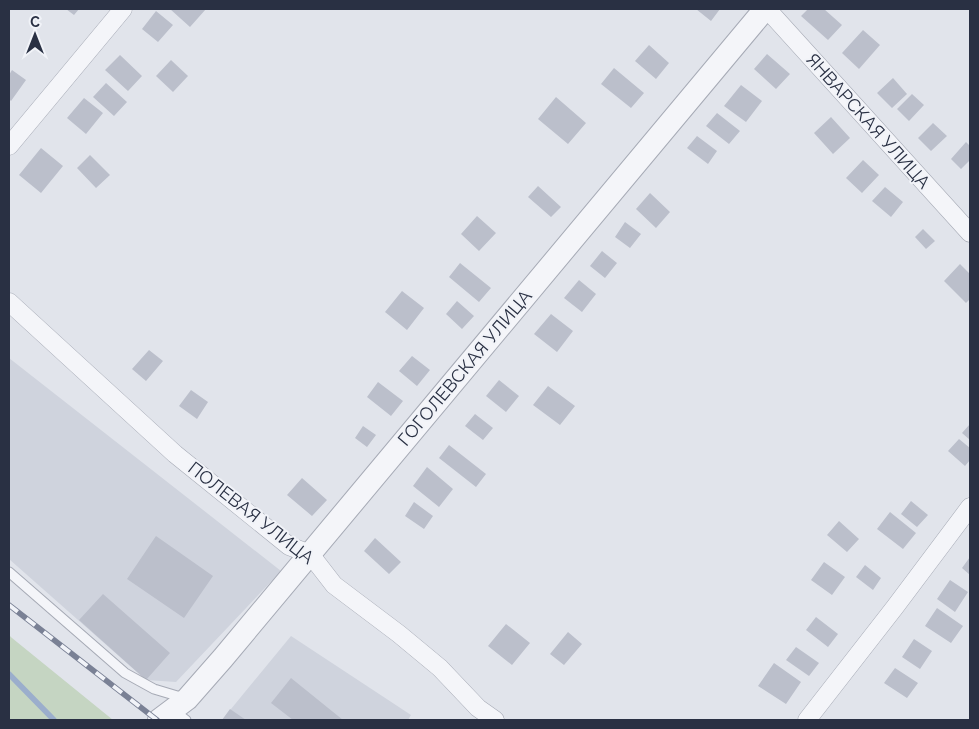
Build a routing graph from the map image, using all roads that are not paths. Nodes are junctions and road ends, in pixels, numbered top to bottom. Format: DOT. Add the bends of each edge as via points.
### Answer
graph roads {
  1 [pos="123,9"];
  2 [pos="766,9"];
  3 [pos="9,146"];
  4 [pos="970,233"];
  5 [pos="9,302"];
  6 [pos="970,507"];
  7 [pos="310,554"];
  8 [pos="9,572"];
  9 [pos="176,712"];
  10 [pos="495,720"];
  11 [pos="808,720"];
  1 -- 3 [label="street"];
  2 -- 4 [label="street, ЯНВАРСКАЯ УЛИЦА"];
  2 -- 7 [label="street, ГОГОЛЕВСКАЯ УЛИЦА"];
  5 -- 7 [label="street, ПОЛЕВАЯ УЛИЦА" via="175,454 289,546"];
  6 -- 11 [label="street"];
  7 -- 9 [label="street, ГОГОЛЕВСКАЯ УЛИЦА"];
  7 -- 10 [label="street, ПОЛЕВАЯ УЛИЦА" via="334,585 440,668 478,708"];
  8 -- 9 [label="lane" via="125,673 154,689"];
}
